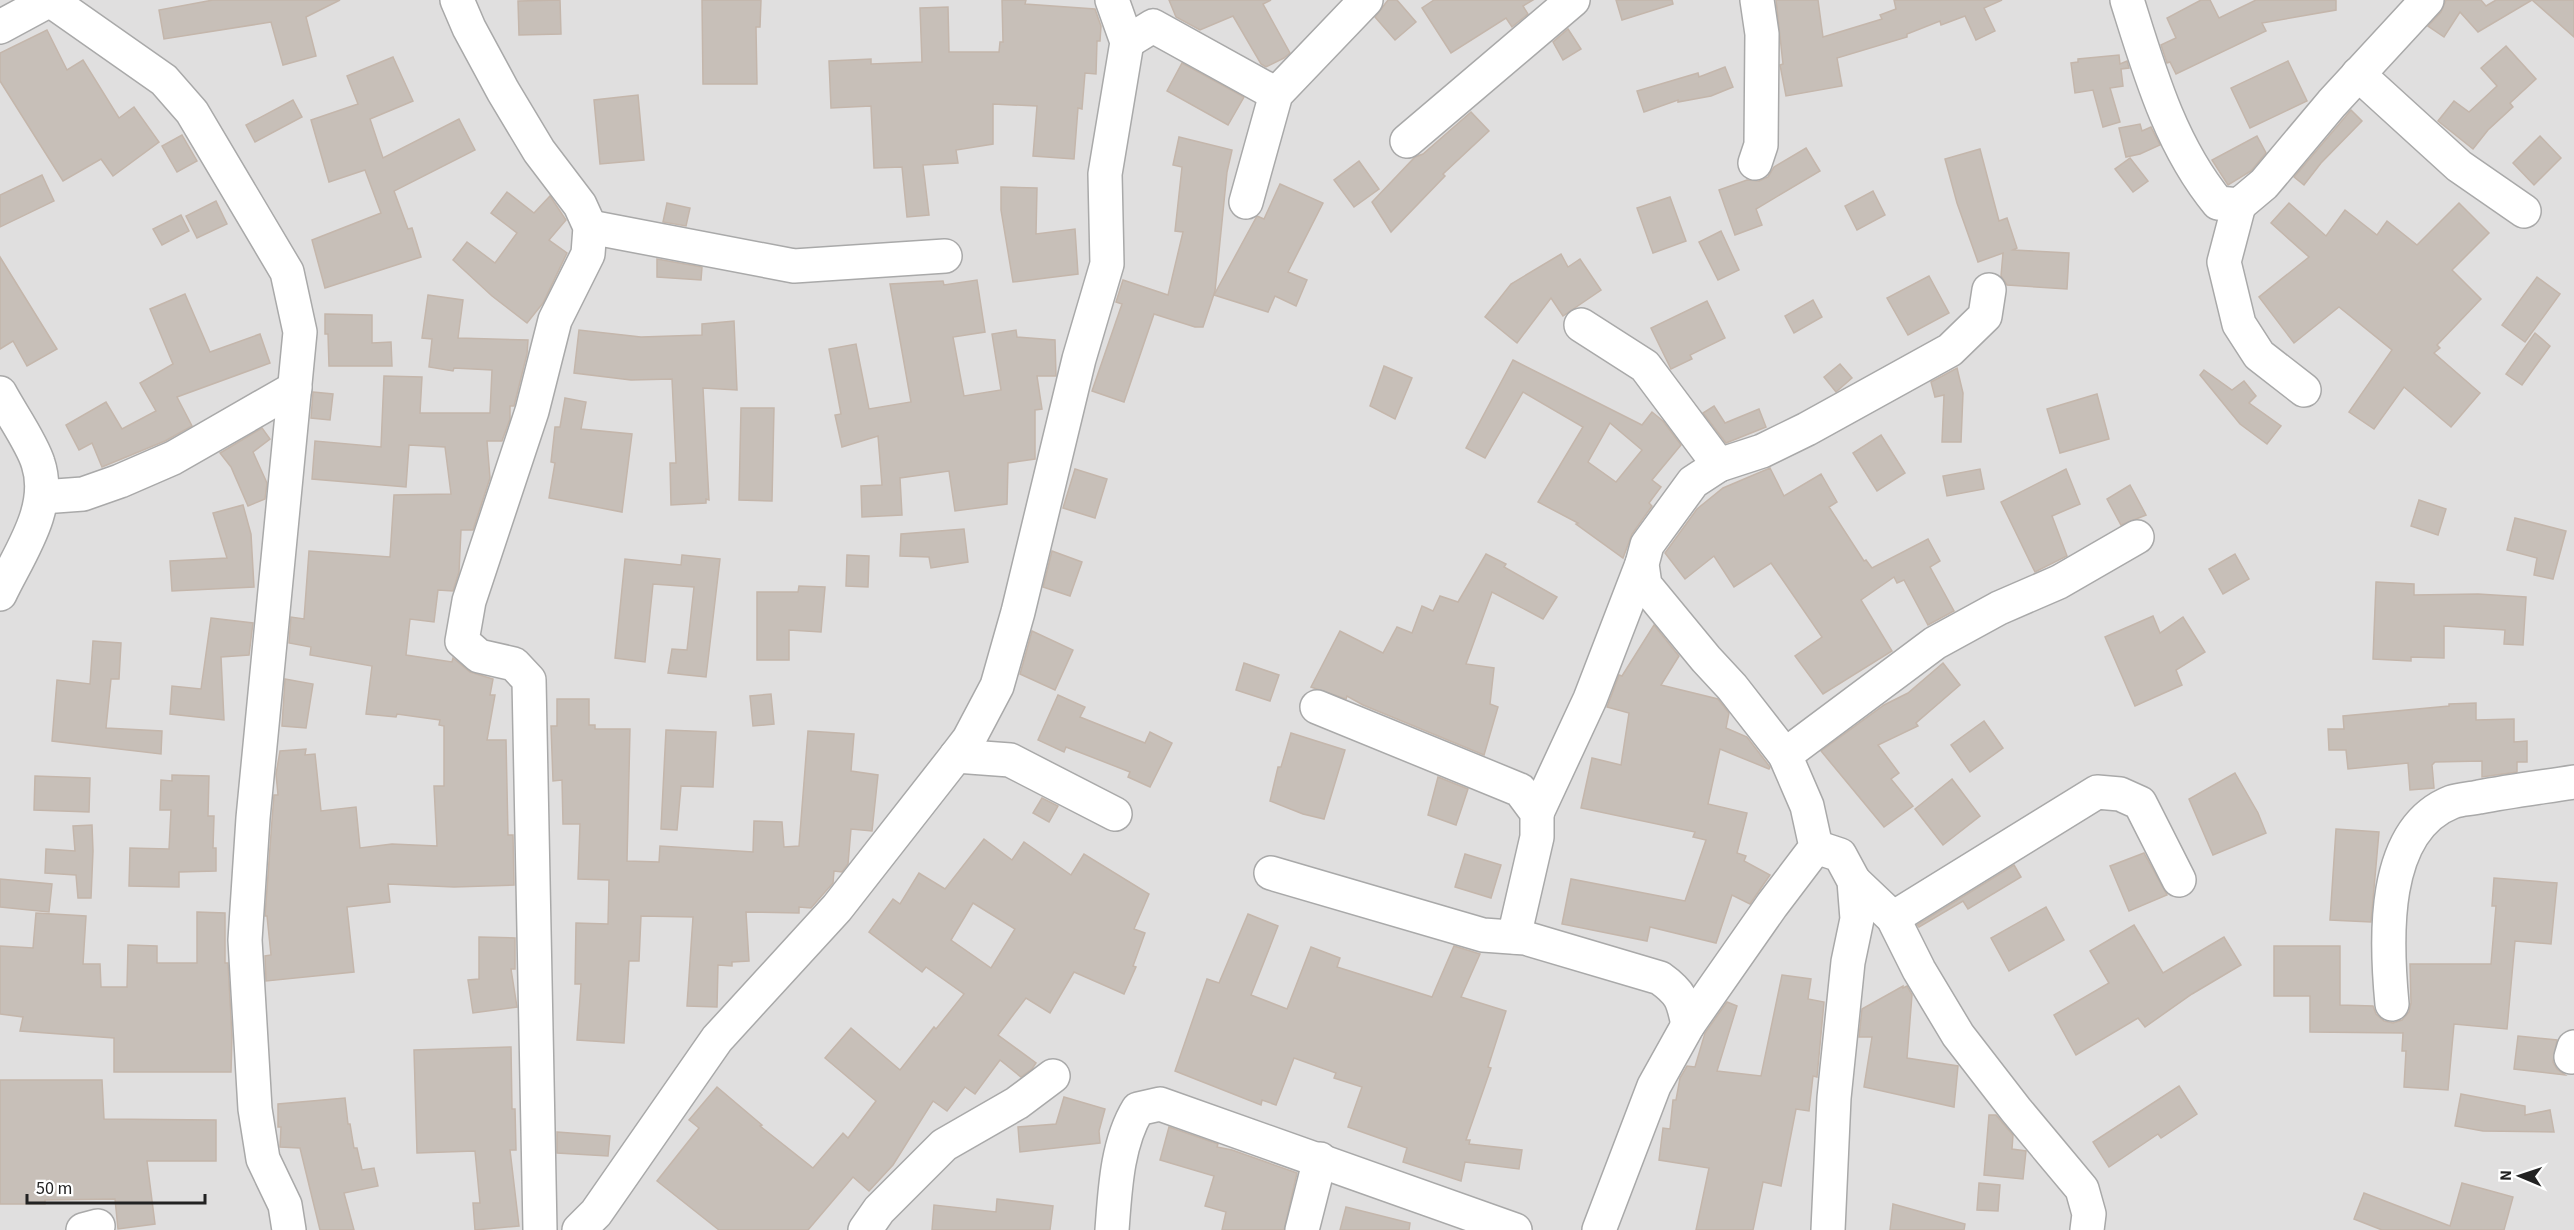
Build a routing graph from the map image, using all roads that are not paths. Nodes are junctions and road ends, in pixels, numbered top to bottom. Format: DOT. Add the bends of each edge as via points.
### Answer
graph roads {
  1 [pos="457,0"];
  2 [pos="1112,0"];
  3 [pos="1366,0"];
  4 [pos="1573,0"];
  5 [pos="1757,0"];
  6 [pos="2127,0"];
  7 [pos="2427,0"];
  8 [pos="0,27"];
  9 [pos="1127,42"];
  10 [pos="2358,74"];
  11 [pos="1276,94"];
  12 [pos="1407,141"];
  13 [pos="1755,163"];
  14 [pos="1246,202"];
  15 [pos="2239,205"];
  16 [pos="2524,211"];
  17 [pos="590,227"];
  18 [pos="945,256"];
  19 [pos="1989,290"];
  20 [pos="1581,325"];
  21 [pos="295,388"];
  22 [pos="2304,390"];
  23 [pos="0,393"];
  24 [pos="1719,465"];
  25 [pos="42,497"];
  26 [pos="2137,537"];
  27 [pos="1642,564"];
  28 [pos="0,594"];
  29 [pos="1317,707"];
  30 [pos="1785,755"];
  31 [pos="956,756"];
  32 [pos="2574,782"];
  33 [pos="1537,813"];
  34 [pos="1115,814"];
  35 [pos="1816,847"];
  36 [pos="1271,873"];
  37 [pos="2179,880"];
  38 [pos="1854,881"];
  39 [pos="1893,918"];
  40 [pos="1514,938"];
  41 [pos="2392,1004"];
  42 [pos="1688,1025"];
  43 [pos="1053,1077"];
  44 [pos="1320,1159"];
  45 [pos="289,1230"];
  46 [pos="540,1230"];
  47 [pos="579,1230"];
  48 [pos="865,1230"];
  49 [pos="1112,1230"];
  50 [pos="1302,1230"];
  51 [pos="1515,1230"];
  52 [pos="1599,1230"];
  53 [pos="1828,1230"];
  54 [pos="2086,1230"];
  1 -- 17 [label="street" via="503,90 539,151 580,205"];
  2 -- 9 [label="street"];
  3 -- 11 [label="street"];
  4 -- 12 [label="street"];
  5 -- 13 [label="street" via="1762,34 1761,146"];
  6 -- 15 [label="street" via="2156,92 2198,179 2218,203"];
  7 -- 10 [label="street"];
  8 -- 21 [label="street" via="50,0 164,80 192,112 287,272 300,332"];
  9 -- 11 [label="street" via="1153,26"];
  9 -- 31 [label="street" via="1105,174 1107,264 1078,359 997,686"];
  10 -- 15 [label="street" via="2264,184"];
  10 -- 16 [label="street" via="2459,166"];
  11 -- 14 [label="street"];
  15 -- 22 [label="street" via="2224,262 2239,324 2259,355"];
  17 -- 18 [label="street" via="794,266"];
  17 -- 46 [label="street" via="588,254 555,321 532,411 470,601 462,641 479,656 514,664 530,680"];
  19 -- 24 [label="street" via="1985,316 1950,350 1762,452"];
  20 -- 24 [label="street" via="1645,366"];
  21 -- 25 [label="street" via="173,458 83,494"];
  21 -- 45 [label="street" via="253,818 245,940 255,1109 263,1159 285,1205"];
  23 -- 25 [label="street" via="38,463"];
  24 -- 27 [label="street" via="1693,482 1647,544"];
  25 -- 28 [label="street" via="35,521"];
  26 -- 30 [label="street" via="2059,582 1999,608 1935,643"];
  27 -- 30 [label="street" via="1645,585"];
  27 -- 33 [label="street" via="1590,699"];
  29 -- 33 [label="street" via="1520,790"];
  30 -- 35 [label="street" via="1807,806"];
  31 -- 34 [label="street" via="1010,760"];
  31 -- 47 [label="street" via="837,908 717,1040 596,1213"];
  32 -- 41 [label="street" via="2452,802 2432,813 2413,833 2399,864 2388,910 2387,959"];
  33 -- 40 [label="street" via="1537,837"];
  35 -- 38 [label="street" via="1840,855"];
  35 -- 42 [label="street"];
  36 -- 40 [label="street" via="1483,935"];
  37 -- 39 [label="street" via="2140,803 2120,794 2097,792"];
  38 -- 39 [label="street"];
  38 -- 53 [label="street" via="1857,920 1848,962 1834,1098"];
  39 -- 54 [label="street" via="1958,1035 2082,1189 2089,1214"];
  40 -- 42 [label="street" via="1660,978 1675,988 1684,1001"];
  42 -- 52 [label="street" via="1654,1086"];
  43 -- 48 [label="street" via="1017,1103 945,1144 879,1210"];
  44 -- 49 [label="street" via="1160,1104 1138,1109 1127,1127"];
  44 -- 50 [label="street"];
  44 -- 51 [label="street"];
}
